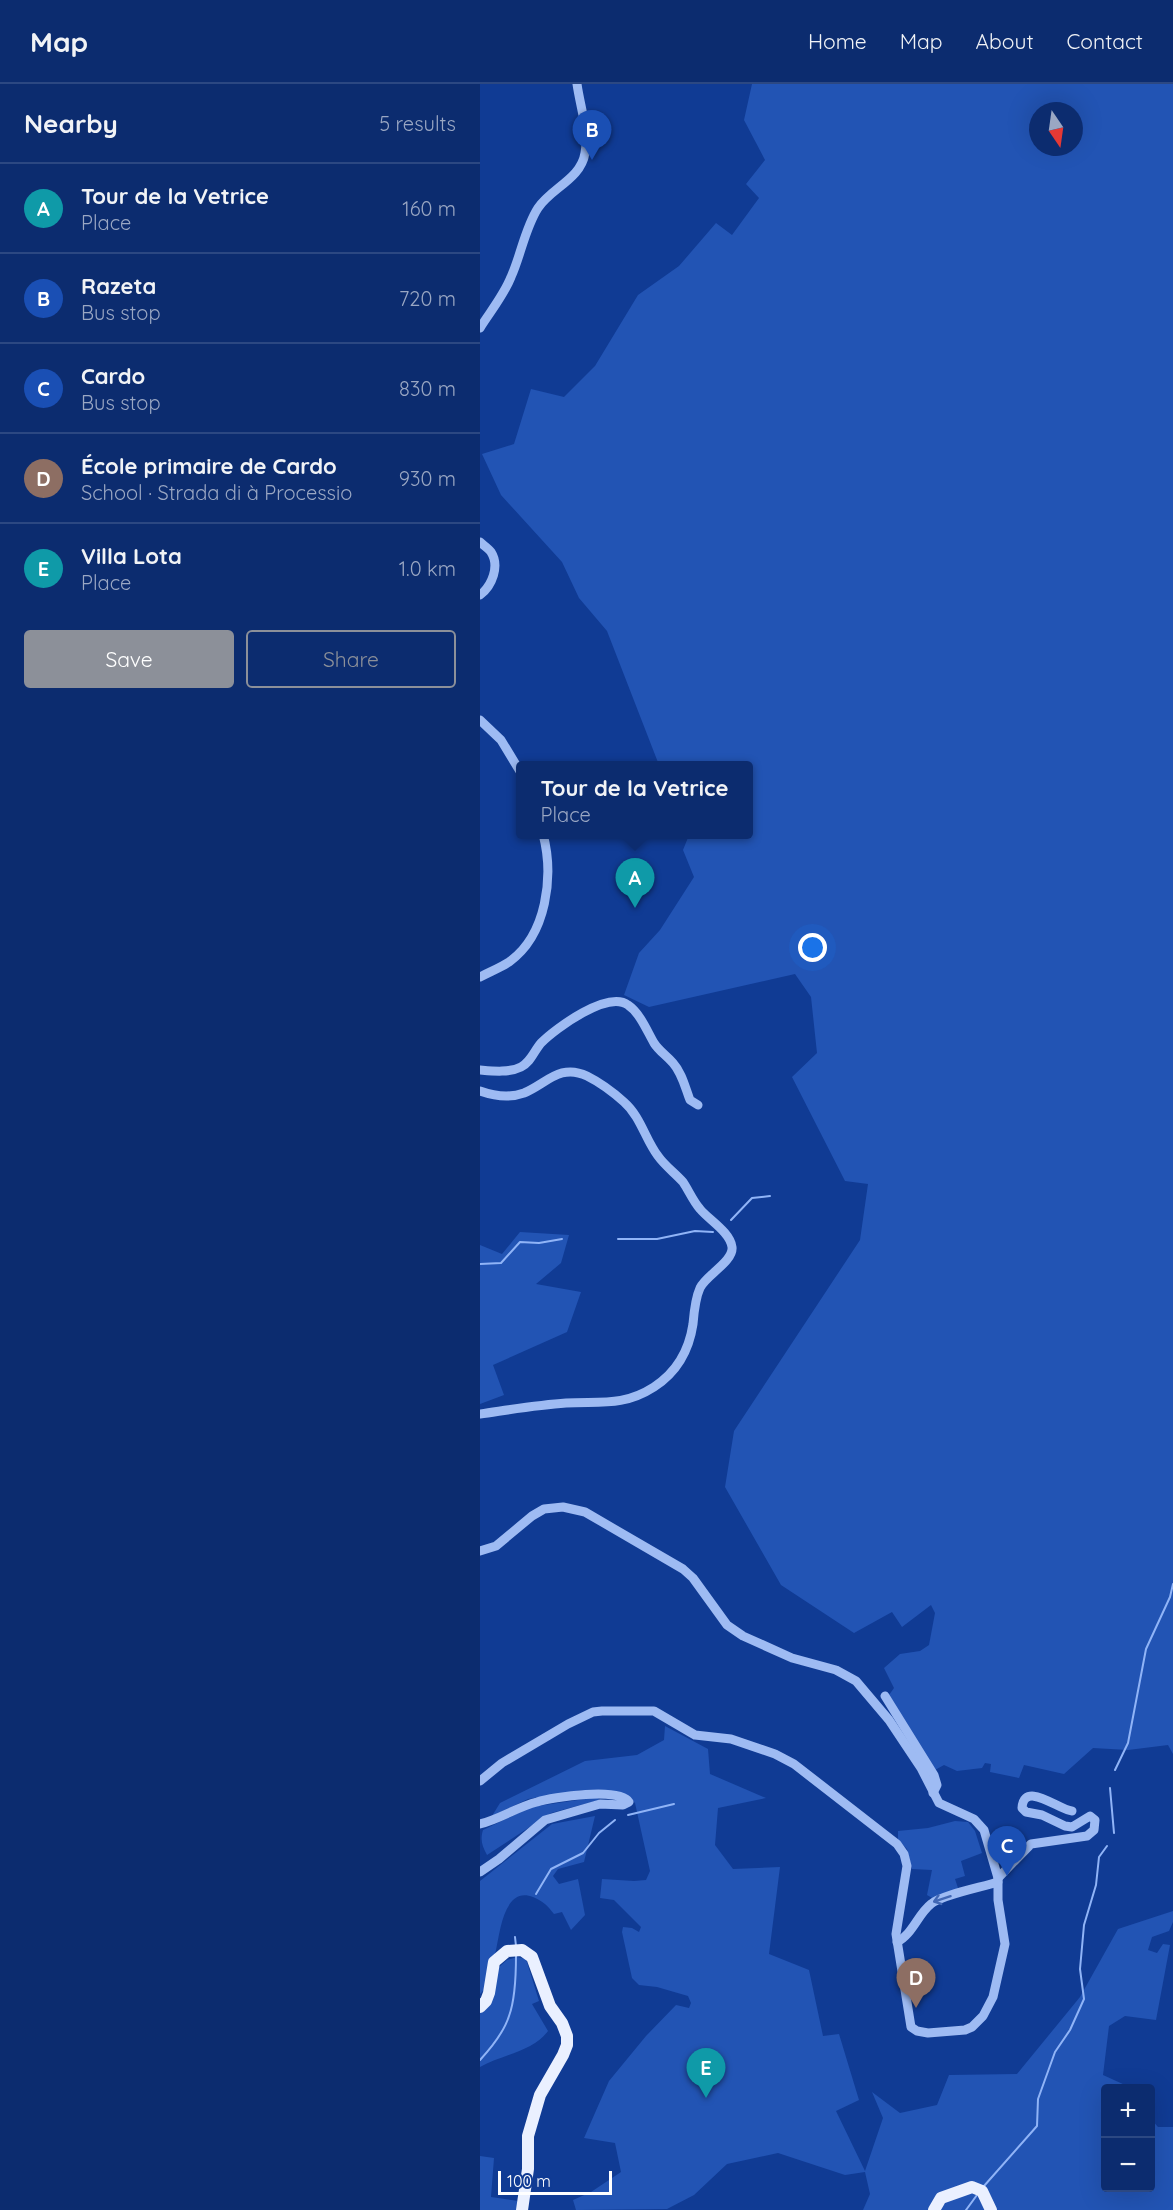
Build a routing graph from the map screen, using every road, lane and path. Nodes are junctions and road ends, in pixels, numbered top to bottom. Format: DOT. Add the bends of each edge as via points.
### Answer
graph roads {
  1 [pos="577,84"];
  2 [pos="480,328"];
  3 [pos="480,542"];
  4 [pos="480,595"];
  5 [pos="480,720"];
  6 [pos="516,765"];
  7 [pos="544,839"];
  8 [pos="480,976"];
  9 [pos="480,1070"];
  10 [pos="480,1090"];
  11 [pos="698,1105"];
  12 [pos="480,1414"];
  13 [pos="480,1551"];
  14 [pos="885,1696"];
  15 [pos="480,1781"];
  16 [pos="933,1792"];
  17 [pos="1072,1811"];
  18 [pos="480,1824"];
  19 [pos="480,1872"];
  20 [pos="998,1880"];
  21 [pos="897,1942"];
  22 [pos="482,2003"];
  23 [pos="522,2210"];
  24 [pos="934,2210"];
  25 [pos="991,2210"];
  1 -- 2 [label="street" via="585,138 580,167 537,208 510,279"];
  3 -- 4 [label="street" via="491,552 495,565 493,579"];
  5 -- 6 [label="street" via="501,740"];
  7 -- 8 [label="street" via="548,882 536,925 524,947 509,961"];
  9 -- 11 [label="street" via="518,1069 527,1064 539,1045 576,1017 608,1001 619,1001 629,1005 639,1018 680,1074 690,1100"];
  10 -- 12 [label="street" via="508,1096 524,1093 556,1074 573,1072 586,1076 636,1115 657,1156 724,1233 733,1250 701,1286 685,1354 674,1371 653,1388 608,1404 567,1403"];
  13 -- 16 [label="street" via="496,1546 544,1509 563,1507 585,1512 683,1569 727,1626 743,1636 856,1681 889,1720"];
  14 -- 16 [label="street" via="934,1775"];
  15 -- 21 [label="street" via="502,1763 593,1712 659,1713 695,1735 731,1739 775,1754 794,1764 897,1844 904,1854 907,1866"];
  16 -- 20 [label="street" via="939,1803 980,1824"];
  17 -- 20 [label="street" via="1045,1798 1026,1798 1022,1803 1026,1812 1072,1827 1088,1816 1093,1817 1094,1830 1087,1836 1034,1843 1017,1856"];
  18 -- 19 [label="street" via="538,1801 592,1794 620,1795 629,1802 600,1804 545,1820"];
  20 -- 21 [label="street, one-way" via="933,1902 903,1940"];
  20 -- 21 [label="street" via="1005,1944 993,1996 972,2027 960,2032 928,2033 911,2027"];
  22 -- 23 [label="main road" via="489,1993 494,1962 507,1951 522,1950 532,1957 550,2006 567,2036 563,2055 540,2095 528,2136"];
  24 -- 25 [label="main road" via="941,2198 972,2187 982,2191"];
}
